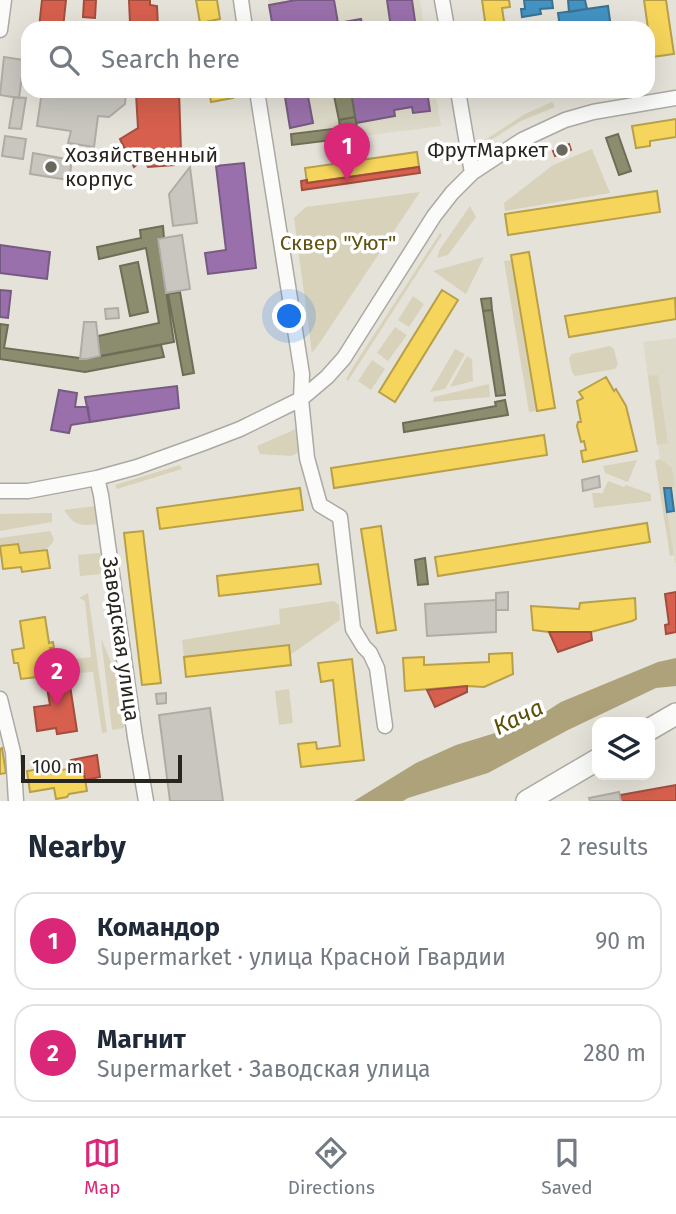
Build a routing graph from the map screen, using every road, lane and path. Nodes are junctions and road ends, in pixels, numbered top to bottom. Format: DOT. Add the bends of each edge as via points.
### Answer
graph roads {
  1 [pos="4,0"];
  2 [pos="241,0"];
  3 [pos="442,0"];
  4 [pos="244,21"];
  5 [pos="446,21"];
  6 [pos="0,30"];
  7 [pos="258,98"];
  8 [pos="459,98"];
  9 [pos="676,98"];
  10 [pos="472,173"];
  11 [pos="301,399"];
  12 [pos="97,478"];
  13 [pos="0,491"];
  14 [pos="0,699"];
  15 [pos="676,714"];
  16 [pos="386,726"];
  17 [pos="655,726"];
  18 [pos="592,763"];
  19 [pos="16,801"];
  20 [pos="146,801"];
  21 [pos="527,801"];
  1 -- 6 [label="street"];
  2 -- 4 [label="street"];
  3 -- 5 [label="street"];
  7 -- 11 [label="street" via="302,374"];
  8 -- 10 [label="street"];
  9 -- 10 [label="street" via="565,120 515,144"];
  10 -- 11 [label="street" via="434,216 344,358"];
  11 -- 12 [label="street" via="240,429"];
  11 -- 16 [label="street" via="307,458 320,505 340,517 353,629 377,668"];
  12 -- 13 [label="street" via="28,491"];
  12 -- 20 [label="street, Заводская улица"];
  14 -- 19 [label="street" via="13,752"];
  15 -- 17 [label="highway"];
  18 -- 21 [label="highway"];
}
